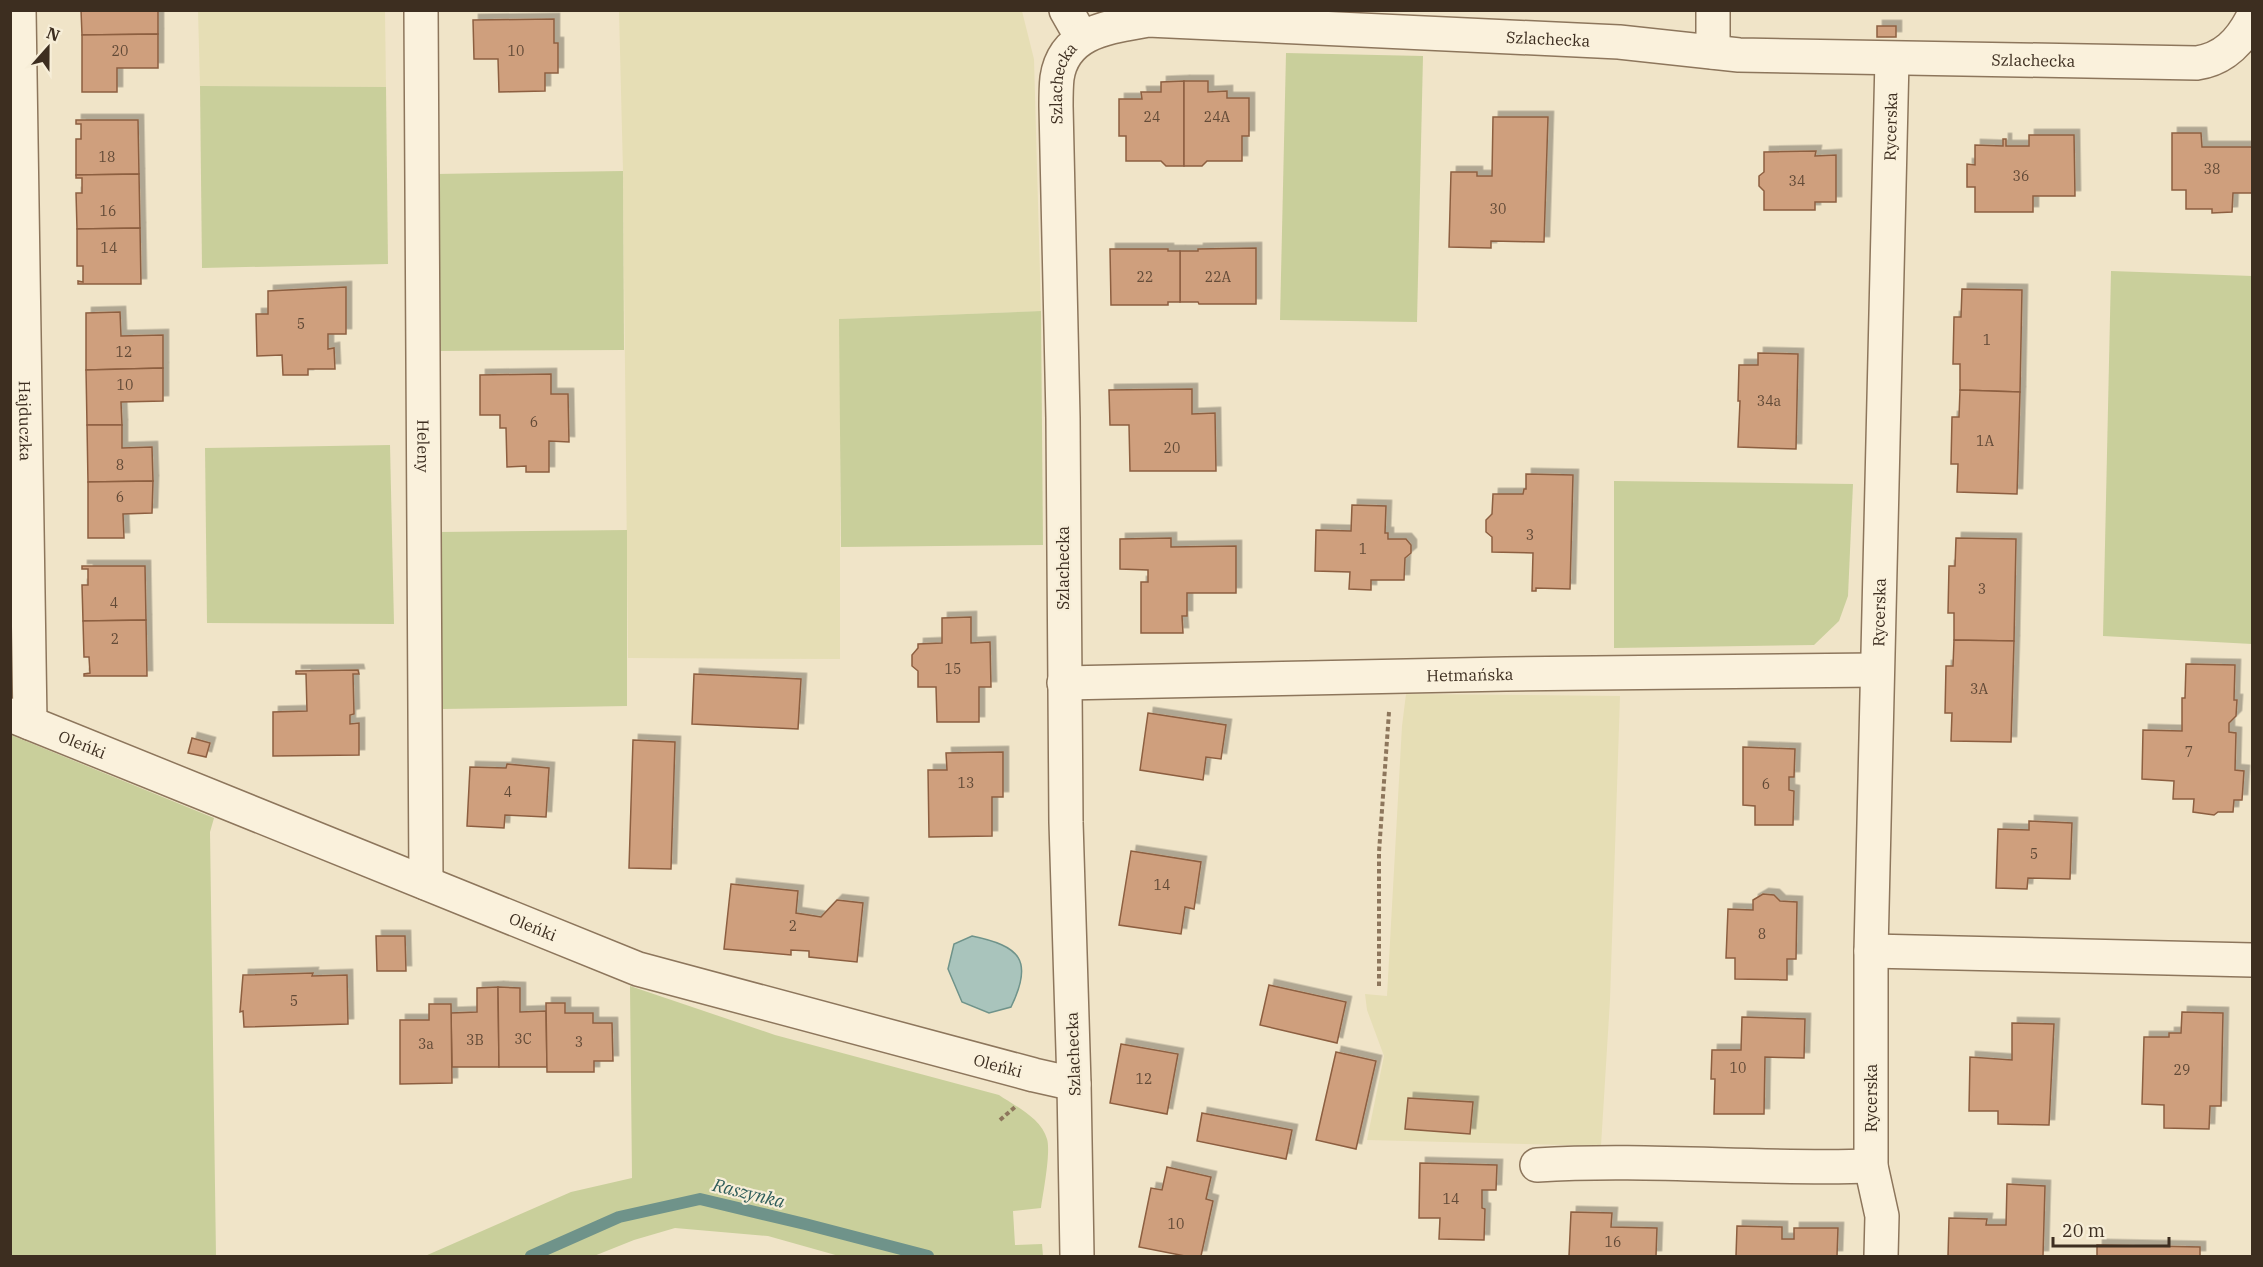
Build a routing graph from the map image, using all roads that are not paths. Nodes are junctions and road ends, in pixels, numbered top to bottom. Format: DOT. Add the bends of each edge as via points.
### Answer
graph roads {
  1 [pos="19,10"];
  2 [pos="421,10"];
  3 [pos="1066,10"];
  4 [pos="1713,10"];
  5 [pos="2253,19"];
  6 [pos="1082,38"];
  7 [pos="1713,52"];
  8 [pos="1892,59"];
  9 [pos="1877,670"];
  10 [pos="1064,682"];
  11 [pos="20,719"];
  12 [pos="426,883"];
  13 [pos="1871,951"];
  14 [pos="2253,960"];
  15 [pos="1074,1084"];
  16 [pos="1537,1165"];
  17 [pos="1871,1166"];
  18 [pos="1077,1257"];
  19 [pos="1881,1257"];
  1 -- 11 [label="street, Hajduczka"];
  2 -- 12 [label="street, Heleny"];
  3 -- 6 [label="street"];
  4 -- 7 [label="street"];
  5 -- 8 [label="street, Szlachecka" via="2236,45 2210,61 2197,63"];
  6 -- 7 [label="street, Szlachecka" via="1110,27 1148,20 1619,42"];
  6 -- 10 [label="street, Szlachecka" via="1065,55 1058,76 1056,106"];
  7 -- 8 [label="street, Szlachecka"];
  8 -- 9 [label="street, Rycerska"];
  9 -- 10 [label="street, Hetmańska"];
  9 -- 13 [label="street, Rycerska"];
  10 -- 15 [label="street, Szlachecka"];
  11 -- 12 [label="street, Oleńki"];
  12 -- 15 [label="street, Oleńki" via="638,969"];
  13 -- 14 [label="street"];
  13 -- 17 [label="street, Rycerska"];
  15 -- 18 [label="street, Szlachecka"];
  16 -- 17 [label="street" via="1585,1162"];
  17 -- 19 [label="street, Rycerska" via="1882,1216"];
}
